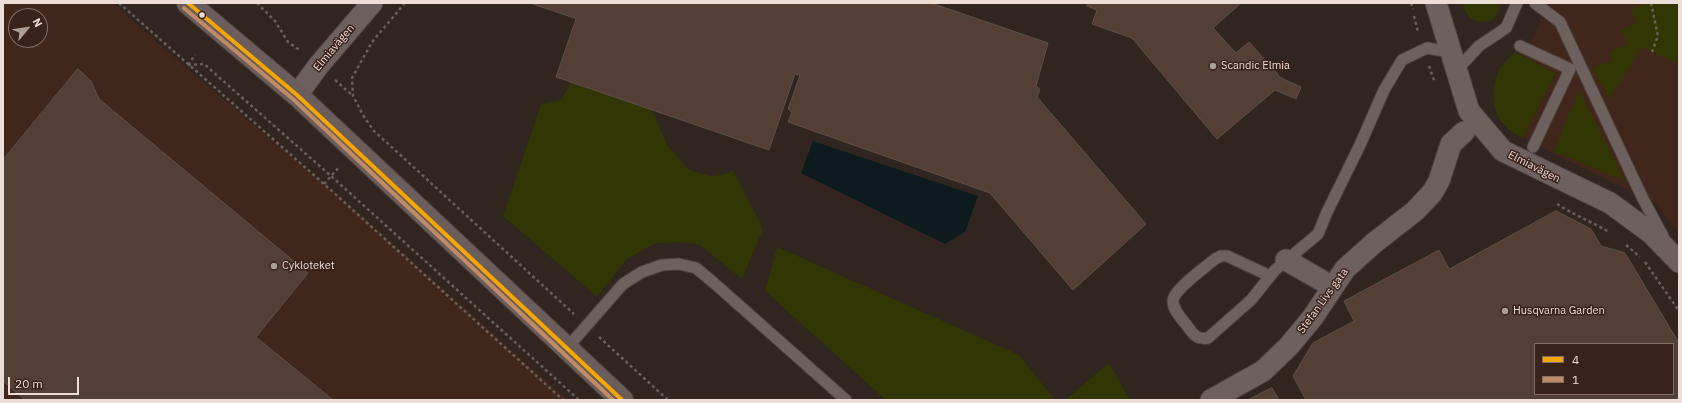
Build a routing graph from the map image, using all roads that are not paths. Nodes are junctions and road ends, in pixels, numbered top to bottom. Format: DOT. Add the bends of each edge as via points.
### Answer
graph roads {
  1 [pos="188,3"];
  2 [pos="372,3"];
  3 [pos="1436,3"];
  4 [pos="1518,3"];
  5 [pos="1535,3"];
  6 [pos="1520,46"];
  7 [pos="1453,61"];
  8 [pos="297,95"];
  9 [pos="1464,132"];
  10 [pos="1533,147"];
  11 [pos="1676,258"];
  12 [pos="1286,260"];
  13 [pos="1270,276"];
  14 [pos="1333,287"];
  15 [pos="567,348"];
  16 [pos="622,400"];
  17 [pos="846,400"];
  18 [pos="1211,400"];
  1 -- 8 [label="street"];
  2 -- 8 [label="street, Elmiavägen"];
  3 -- 7 [label="street, Elmiavägen"];
  4 -- 7 [label="lane" via="1506,28"];
  5 -- 11 [label="lane" via="1560,22 1643,199"];
  6 -- 10 [label="lane" via="1570,70"];
  7 -- 11 [label="street, Elmiavägen" via="1469,111 1503,151 1610,203 1651,233"];
  7 -- 12 [label="lane" via="1427,48 1402,60 1384,90 1318,234"];
  8 -- 15 [label="street"];
  9 -- 14 [label="street, Stefan Livs gata" via="1451,144 1432,193 1415,211 1345,269"];
  12 -- 13 [label="lane"];
  12 -- 14 [label="street"];
  13 -- 13 [label="lane" via="1251,300 1208,338 1196,337 1175,309 1173,299 1177,291 1214,259 1221,256 1227,256"];
  14 -- 18 [label="street, Stefan Livs gata" via="1314,317 1263,371"];
  15 -- 16 [label="street"];
  15 -- 17 [label="lane" via="623,284 642,272 662,265 679,264 696,268"];
}
